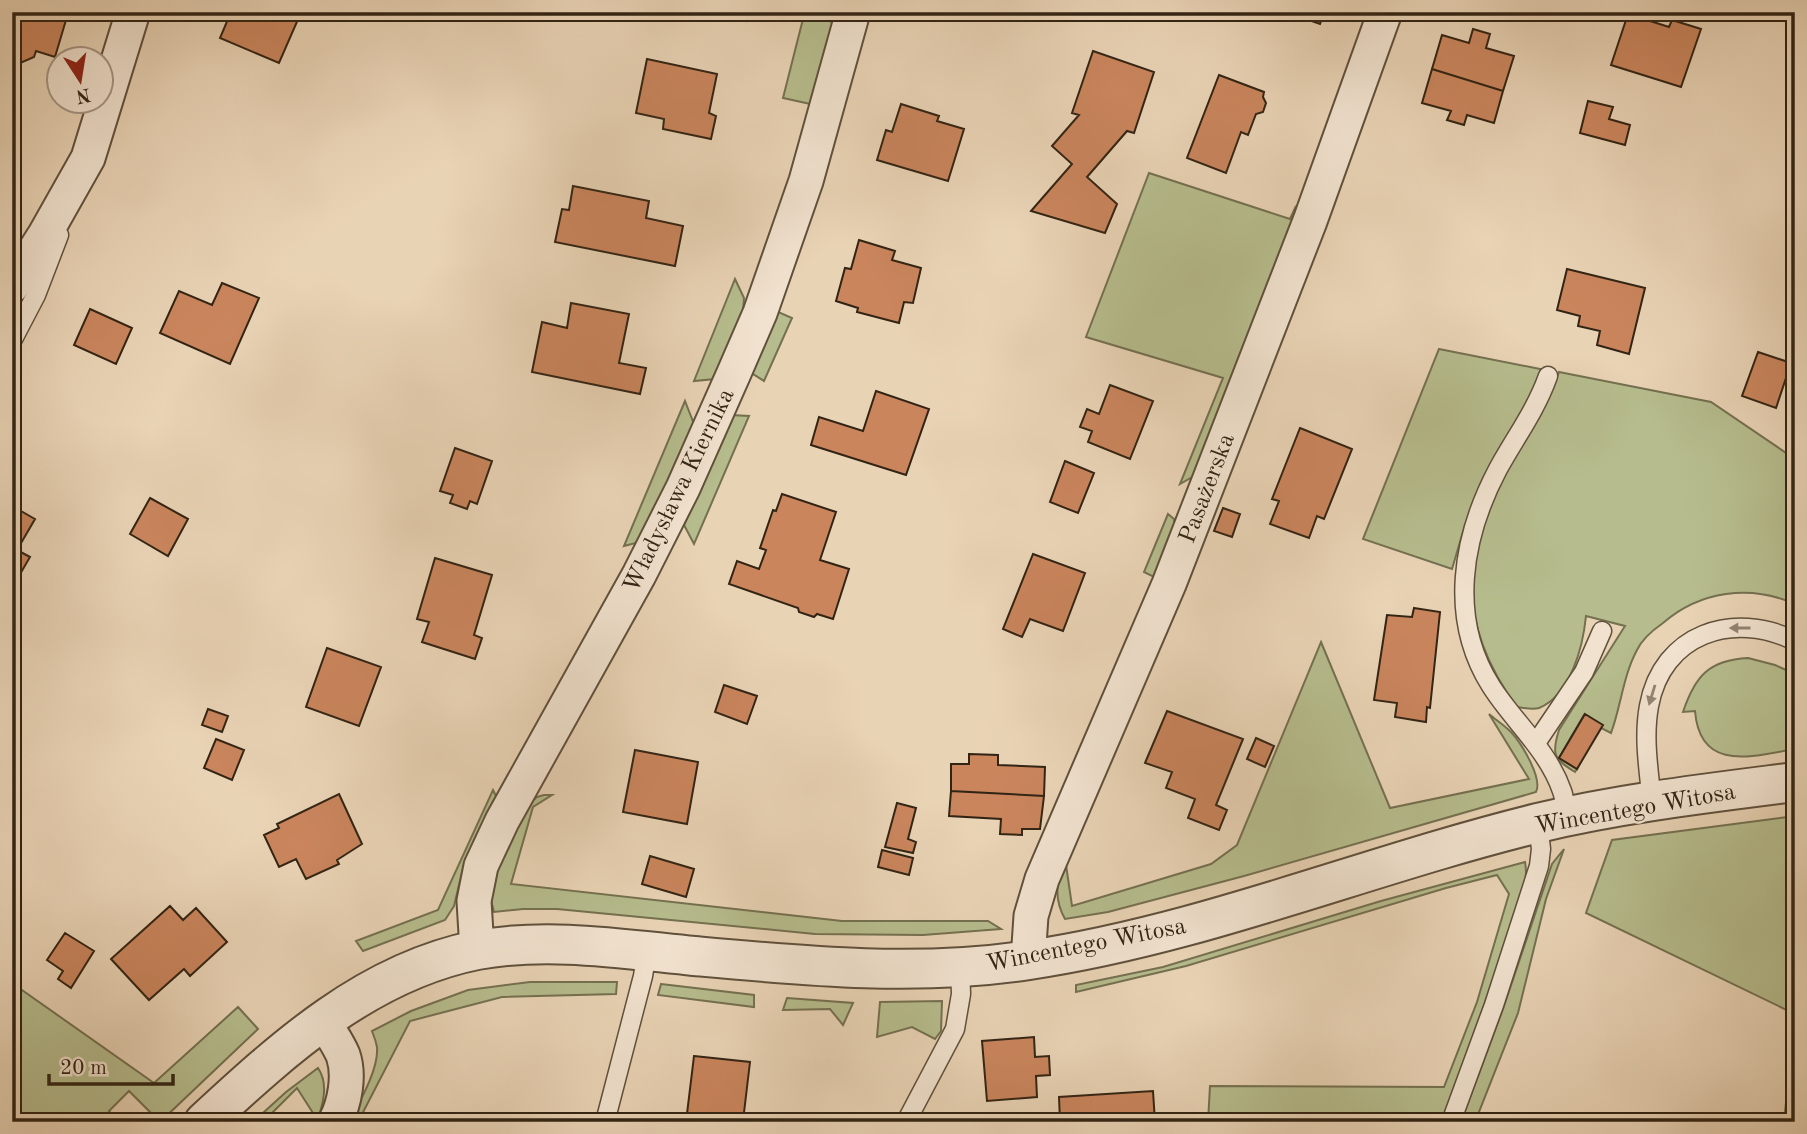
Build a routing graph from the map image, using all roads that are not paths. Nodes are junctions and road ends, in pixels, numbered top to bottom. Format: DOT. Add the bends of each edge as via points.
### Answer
graph roads {
  1 [pos="133,12"];
  2 [pos="853,12"];
  3 [pos="1385,12"];
  4 [pos="88,158"];
  5 [pos="12,286"];
  6 [pos="12,341"];
  7 [pos="1548,376"];
  8 [pos="1602,631"];
  9 [pos="1795,641"];
  10 [pos="1536,743"];
  11 [pos="1795,782"];
  12 [pos="1652,803"];
  13 [pos="1552,820"];
  14 [pos="477,950"];
  15 [pos="647,951"];
  16 [pos="1028,960"];
  17 [pos="960,967"];
  18 [pos="323,1020"];
  19 [pos="204,1122"];
  20 [pos="335,1122"];
  21 [pos="605,1122"];
  22 [pos="906,1122"];
  23 [pos="1451,1122"];
  1 -- 4 [label="street"];
  2 -- 14 [label="street, Władysława Kiernika" via="806,181 760,313 684,488 481,866 474,901"];
  3 -- 16 [label="street, Pasażerska" via="1310,221 1169,584 1042,879 1031,916"];
  4 -- 5 [label="street"];
  4 -- 6 [label="lane" via="36,295"];
  7 -- 10 [label="lane" via="1481,507 1468,545 1463,581 1474,656 1504,707"];
  8 -- 10 [label="lane" via="1584,672"];
  9 -- 12 [label="lane, one-way" via="1760,628 1732,627 1685,645 1669,661 1649,706 1646,732"];
  10 -- 13 [label="lane" via="1562,791"];
  11 -- 12 [label="street, Wincentego Witosa"];
  12 -- 13 [label="street, Wincentego Witosa"];
  13 -- 16 [label="street, Wincentego Witosa" via="1142,938"];
  13 -- 23 [label="lane"];
  14 -- 15 [label="street, Wincentego Witosa" via="531,944"];
  14 -- 18 [label="street, Wincentego Witosa" via="400,974"];
  15 -- 17 [label="street, Wincentego Witosa" via="794,964"];
  15 -- 21 [label="lane"];
  16 -- 17 [label="street, Wincentego Witosa"];
  17 -- 22 [label="lane" via="955,1029"];
  18 -- 19 [label="street, Wincentego Witosa"];
  18 -- 20 [label="street" via="343,1055 346,1070"];
}
